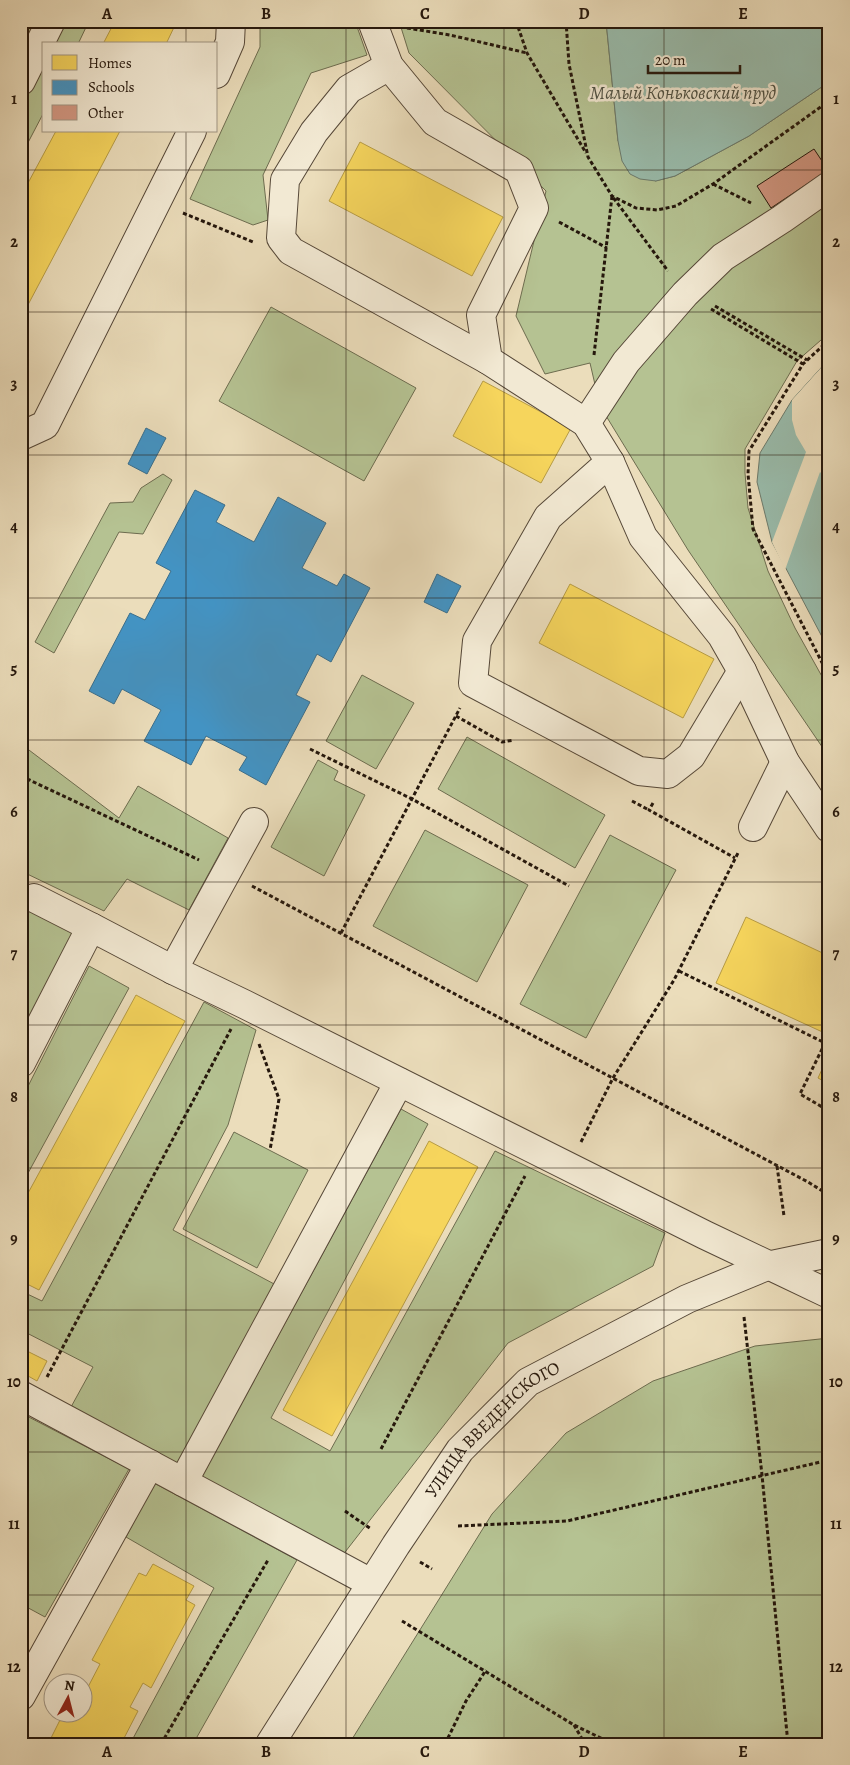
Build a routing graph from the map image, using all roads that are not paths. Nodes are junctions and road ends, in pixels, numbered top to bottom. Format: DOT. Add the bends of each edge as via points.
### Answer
graph roads {
  1 [pos="51,21"];
  2 [pos="231,21"];
  3 [pos="372,22"];
  4 [pos="389,66"];
  5 [pos="218,69"];
  6 [pos="21,81"];
  7 [pos="192,132"];
  8 [pos="829,186"];
  9 [pos="488,360"];
  10 [pos="586,423"];
  11 [pos="21,436"];
  12 [pos="610,462"];
  13 [pos="742,671"];
  14 [pos="785,762"];
  15 [pos="254,822"];
  16 [pos="753,827"];
  17 [pos="829,828"];
  18 [pos="34,898"];
  19 [pos="91,927"];
  20 [pos="173,970"];
  21 [pos="21,1063"];
  22 [pos="400,1082"];
  23 [pos="829,1253"];
  24 [pos="767,1266"];
  25 [pos="829,1294"];
  26 [pos="27,1399"];
  27 [pos="150,1464"];
  28 [pos="183,1482"];
  29 [pos="371,1583"];
  30 [pos="21,1696"];
  31 [pos="270,1744"];
  1 -- 6 [label="street"];
  2 -- 5 [label="street" via="230,42"];
  3 -- 4 [label="street"];
  4 -- 9 [label="street" via="435,122 519,170 534,208 481,315"];
  4 -- 9 [label="street" via="350,89 314,132 285,180 281,238 291,251"];
  7 -- 11 [label="street" via="45,425"];
  8 -- 10 [label="street" via="723,257 686,292 626,362"];
  9 -- 10 [label="street"];
  10 -- 12 [label="street"];
  12 -- 13 [label="street" via="644,537 722,636"];
  12 -- 13 [label="street" via="548,517 477,641 473,683 639,771 668,774 691,756"];
  13 -- 14 [label="street"];
  14 -- 16 [label="street"];
  14 -- 17 [label="street"];
  15 -- 20 [label="street"];
  18 -- 19 [label="street"];
  19 -- 20 [label="street"];
  19 -- 21 [label="street"];
  20 -- 22 [label="street"];
  22 -- 24 [label="street"];
  22 -- 28 [label="street"];
  23 -- 24 [label="street, УЛИЦА ВВЕДЕНСКОГО"];
  24 -- 25 [label="street"];
  24 -- 29 [label="street, УЛИЦА ВВЕДЕНСКОГО" via="687,1299 528,1382 460,1450"];
  26 -- 27 [label="street"];
  27 -- 28 [label="street"];
  27 -- 30 [label="street"];
  28 -- 29 [label="street"];
  29 -- 31 [label="street, УЛИЦА ВВЕДЕНСКОГО"];
}
